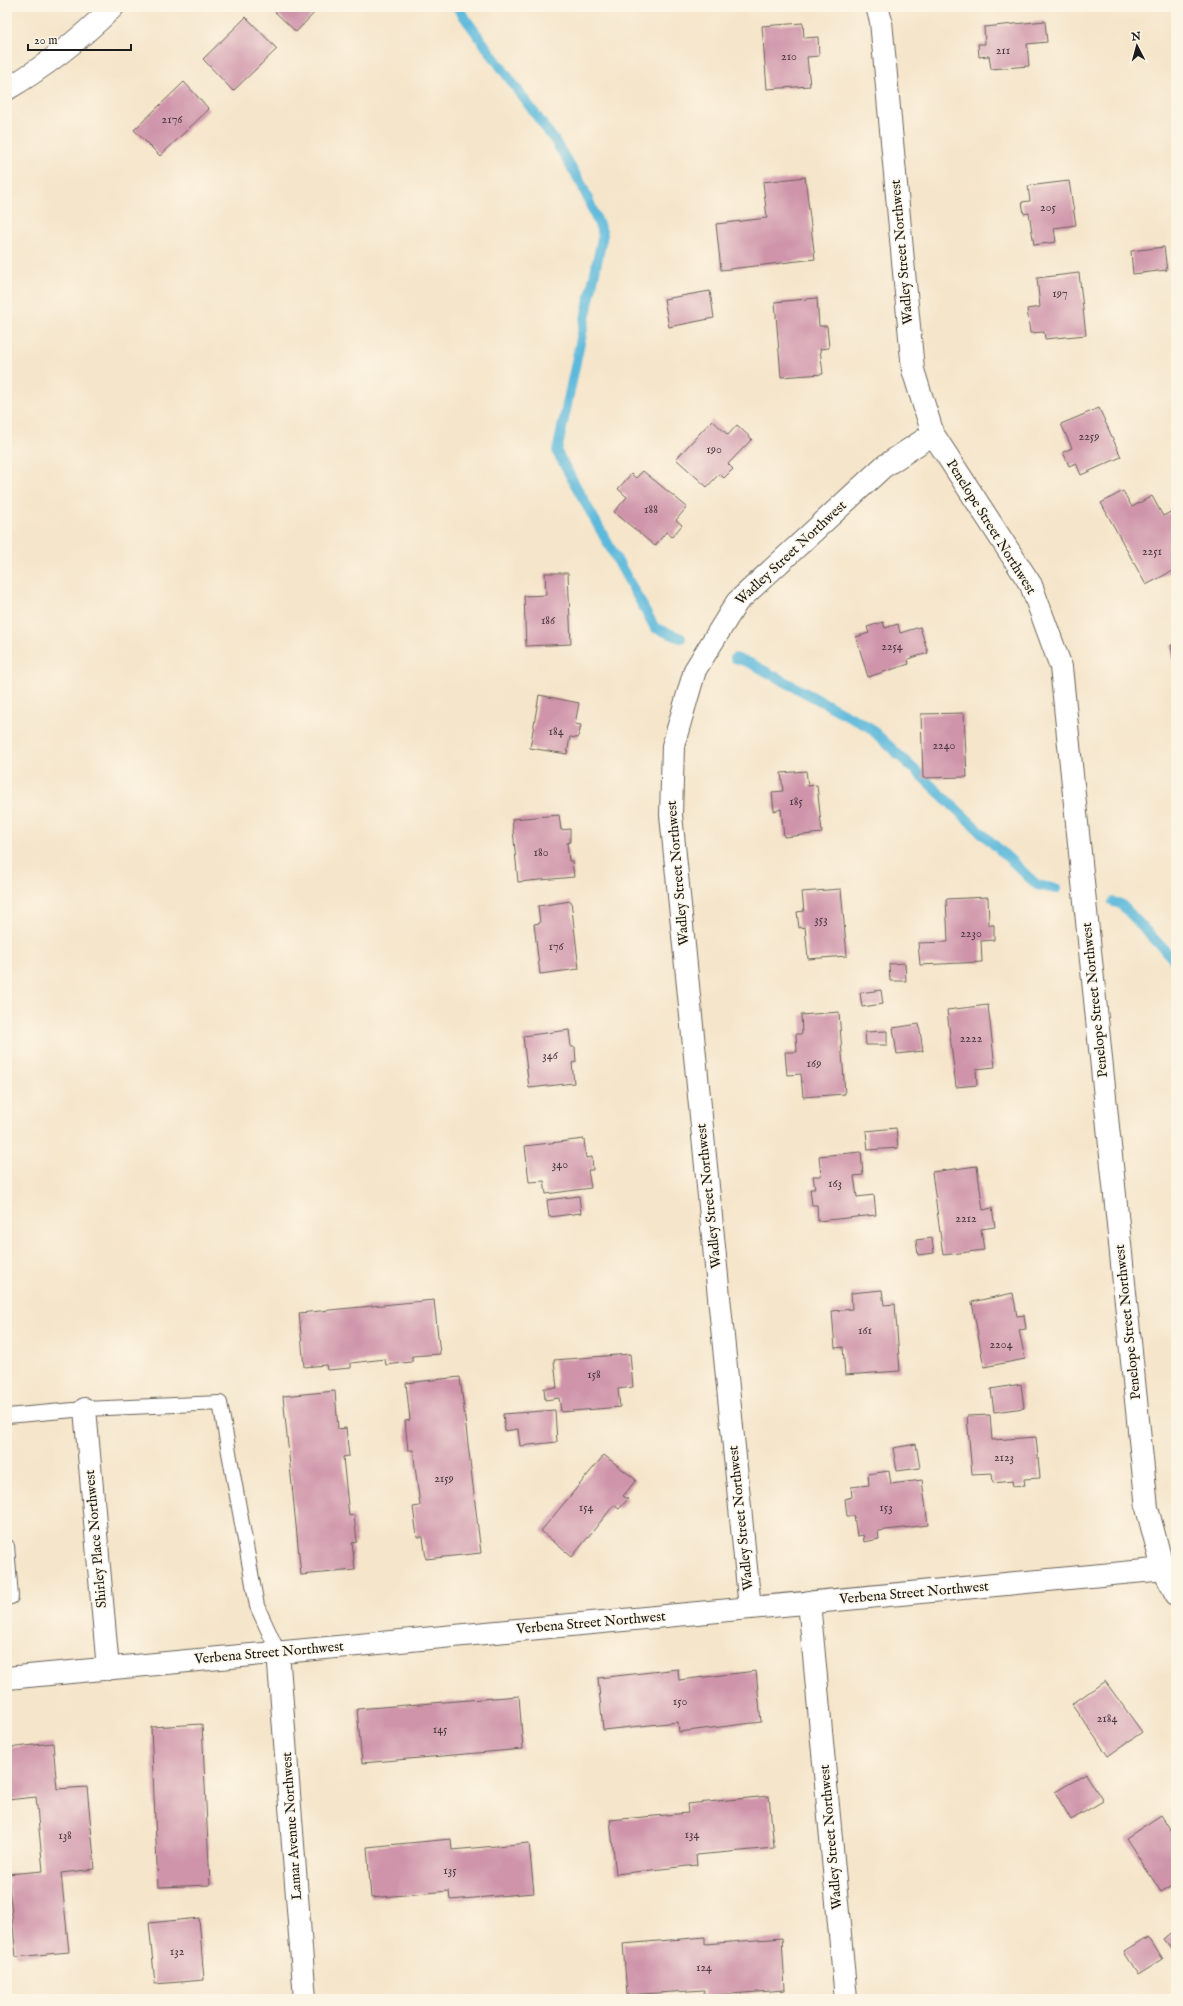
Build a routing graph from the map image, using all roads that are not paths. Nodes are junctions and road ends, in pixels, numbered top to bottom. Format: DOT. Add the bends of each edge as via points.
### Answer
graph roads {
  1 [pos="113,7"];
  2 [pos="877,7"];
  3 [pos="7,89"];
  4 [pos="933,434"];
  5 [pos="85,1409"];
  6 [pos="7,1416"];
  7 [pos="7,1546"];
  8 [pos="1169,1569"];
  9 [pos="1176,1594"];
  10 [pos="7,1597"];
  11 [pos="809,1602"];
  12 [pos="750,1608"];
  13 [pos="278,1652"];
  14 [pos="108,1669"];
  15 [pos="7,1678"];
  16 [pos="305,1999"];
  17 [pos="846,1999"];
  1 -- 3 [label="street" via="93,27 31,75"];
  2 -- 4 [label="street, Wadley Street Northwest" via="881,21 913,370"];
  4 -- 8 [label="street, Penelope Street Northwest" via="1031,585 1061,667 1147,1508"];
  4 -- 12 [label="street, Wadley Street Northwest" via="883,467 737,602 695,670 672,746 672,823"];
  5 -- 6 [label="lane"];
  5 -- 13 [label="lane" via="220,1403 257,1606"];
  5 -- 14 [label="street, Shirley Place Northwest"];
  7 -- 10 [label="lane" via="11,1597"];
  8 -- 9 [label="street, Penelope Street Northwest"];
  8 -- 11 [label="street, Verbena Street Northwest"];
  11 -- 12 [label="street, Verbena Street Northwest"];
  11 -- 17 [label="street, Wadley Street Northwest"];
  12 -- 13 [label="street, Verbena Street Northwest"];
  13 -- 14 [label="street, Verbena Street Northwest"];
  13 -- 16 [label="street, Lamar Avenue Northwest"];
  14 -- 15 [label="street, Verbena Street Northwest"];
}
